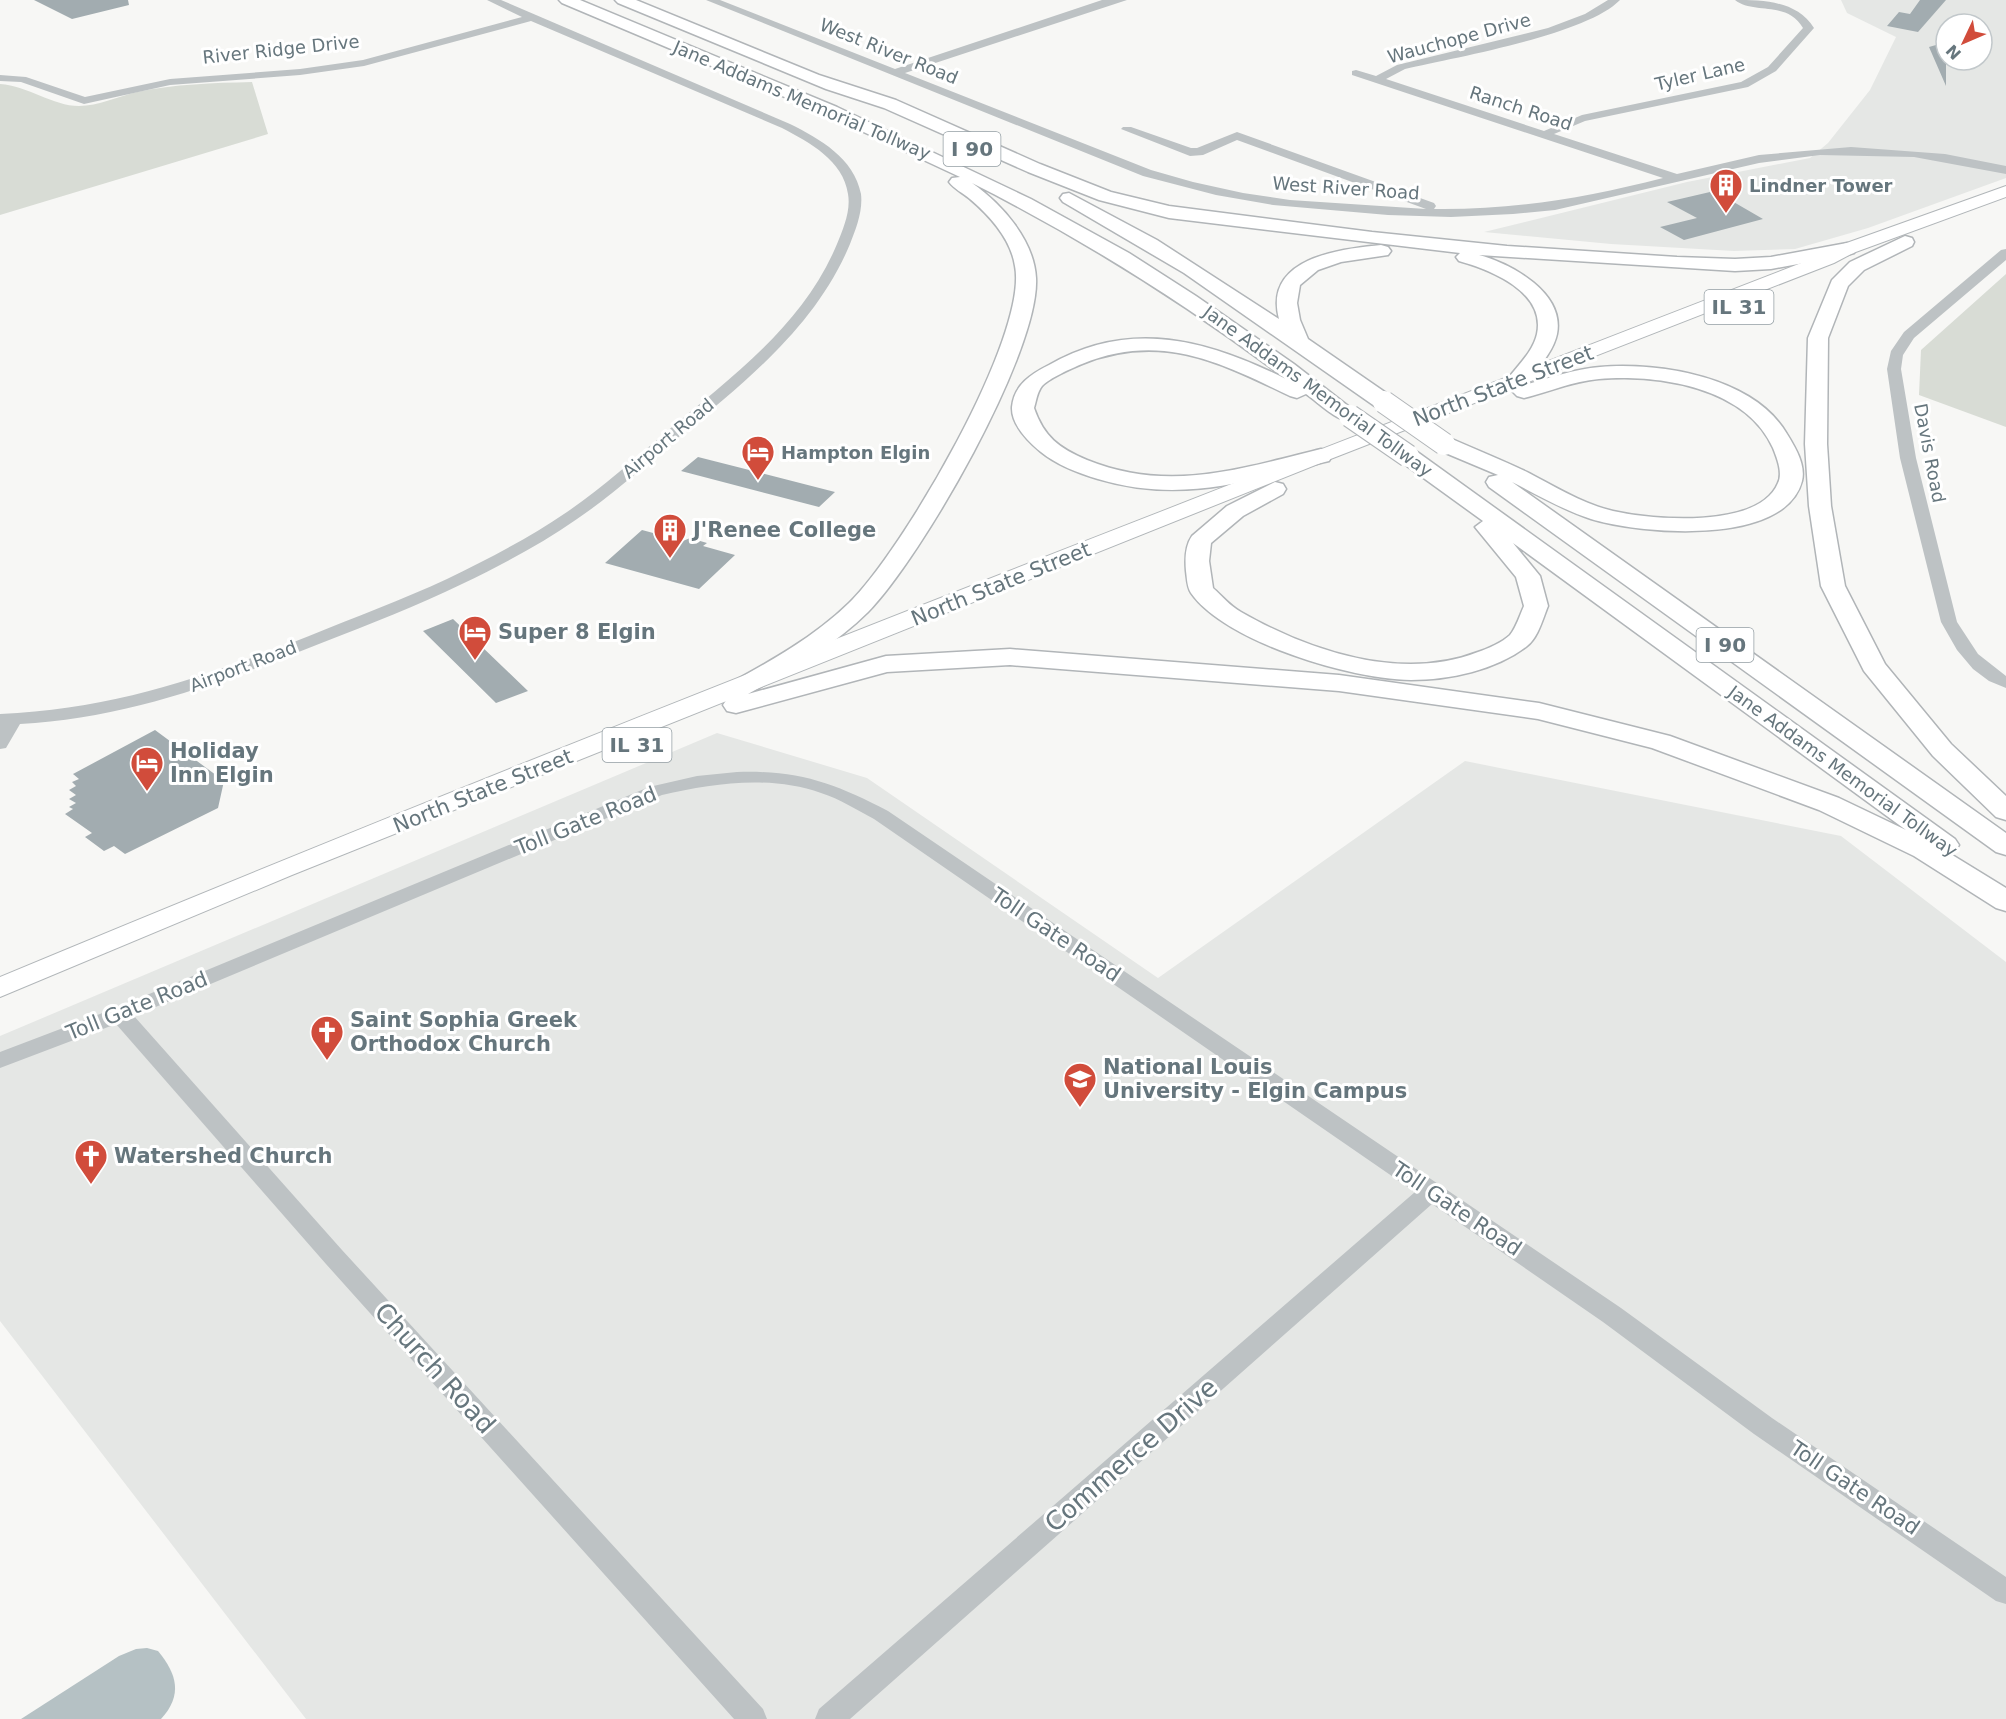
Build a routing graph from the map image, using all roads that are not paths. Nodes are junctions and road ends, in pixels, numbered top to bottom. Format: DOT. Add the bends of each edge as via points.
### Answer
graph roads {
  1 [pos="492,0"];
  2 [pos="567,0"];
  3 [pos="623,0"];
  4 [pos="711,0"];
  5 [pos="1122,0"];
  6 [pos="1615,0"];
  7 [pos="1740,0"];
  8 [pos="528,16"];
  9 [pos="894,73"];
  10 [pos="1356,73"];
  11 [pos="0,78"];
  12 [pos="816,79"];
  13 [pos="1377,80"];
  14 [pos="872,129"];
  15 [pos="1127,129"];
  16 [pos="1545,135"];
  17 [pos="2006,170"];
  18 [pos="1675,178"];
  19 [pos="2006,191"];
  20 [pos="2006,204"];
  21 [pos="1449,214"];
  22 [pos="1905,242"];
  23 [pos="1847,249"];
  24 [pos="2006,253"];
  25 [pos="1299,342"];
  26 [pos="1520,387"];
  27 [pos="1350,416"];
  28 [pos="1444,444"];
  29 [pos="1321,456"];
  30 [pos="1275,489"];
  31 [pos="1453,489"];
  32 [pos="2006,683"];
  33 [pos="735,698"];
  34 [pos="6,718"];
  35 [pos="0,744"];
  36 [pos="2006,811"];
  37 [pos="2006,846"];
  38 [pos="2006,889"];
  39 [pos="2006,901"];
  40 [pos="0,988"];
  41 [pos="0,1000"];
  42 [pos="120,1014"];
  43 [pos="0,1060"];
  44 [pos="1432,1191"];
  45 [pos="2006,1592"];
  46 [pos="753,1719"];
  47 [pos="829,1719"];
  1 -- 8 [label="street, Airport Road"];
  2 -- 14 [label="highway, Jane Addams Memorial Tollway / I 90"];
  3 -- 12 [label="highway, Jane Addams Memorial Tollway / I 90"];
  4 -- 9 [label="street, West River Road"];
  5 -- 9 [label="street" via="1109,1"];
  6 -- 13 [label="street, Wauchope Drive" via="1568,25 1401,66"];
  7 -- 16 [label="street, Tyler Lane" via="1780,8 1802,18 1809,28 1764,76 1738,86 1582,118"];
  8 -- 11 [label="street, River Ridge Drive" via="398,55 170,82 79,99 22,79"];
  8 -- 34 [label="street, Airport Road" via="786,126 816,142 842,165 855,194 854,211 843,247 804,311 730,386 618,480 573,515 472,573 379,615 166,695 85,712"];
  9 -- 21 [label="street, West River Road" via="1147,173 1202,189 1320,207"];
  10 -- 13 [label="street, Ranch Road"];
  12 -- 23 [label="highway" via="890,104 1105,196 1169,212 1507,252 1655,262 1771,263"];
  12 -- 25 [label="highway, Jane Addams Memorial Tollway / I 90" via="934,130 1103,216 1209,280"];
  13 -- 16 [label="street, Ranch Road"];
  14 -- 27 [label="highway, Jane Addams Memorial Tollway / I 90" via="970,174 1089,237 1200,305"];
  14 -- 33 [label="highway" via="981,198 1007,227 1025,264 1026,299 1015,336 953,472 907,544 859,607"];
  15 -- 21 [label="street" via="1190,152 1237,136"];
  16 -- 18 [label="street, Ranch Road"];
  17 -- 18 [label="street, West River Road" via="1926,156 1838,152 1760,159"];
  18 -- 21 [label="street, West River Road" via="1563,204"];
  19 -- 23 [label="main road, North State Street / IL 31"];
  20 -- 22 [label="main road, North State Street / IL 31"];
  22 -- 26 [label="main road, North State Street / IL 31"];
  22 -- 36 [label="highway" via="1857,266 1839,284 1818,338 1815,444 1833,586 1873,666 1942,750"];
  23 -- 26 [label="main road, North State Street / IL 31"];
  24 -- 32 [label="street, Davis Road" via="1909,335 1898,350 1894,369 1908,458 1949,622 1961,647 1991,676"];
  25 -- 26 [label="highway" via="1289,320 1287,298 1294,280 1314,265 1364,252 1461,255 1515,279 1545,307 1549,324 1545,339"];
  25 -- 28 [label="highway, Jane Addams Memorial Tollway / I 90, bridge"];
  26 -- 28 [label="highway" via="1611,372 1671,377 1705,386 1743,402 1772,424 1790,465 1790,484 1767,507 1737,519 1696,525 1648,524 1592,512"];
  26 -- 29 [label="main road, North State Street / IL 31"];
  26 -- 30 [label="main road, North State Street / IL 31"];
  27 -- 29 [label="highway" via="1222,357 1165,346 1104,348 1064,362 1034,383 1023,408 1034,436 1064,459 1092,471 1154,483 1207,482"];
  27 -- 31 [label="highway, Jane Addams Memorial Tollway / I 90, bridge"];
  28 -- 37 [label="highway, Jane Addams Memorial Tollway / I 90"];
  29 -- 33 [label="main road, North State Street / IL 31"];
  30 -- 31 [label="highway" via="1235,511 1200,541 1197,561 1201,590 1230,616 1279,640 1329,659 1412,672 1465,666 1493,655 1520,640 1536,606 1528,576"];
  30 -- 33 [label="main road, North State Street / IL 31"];
  31 -- 38 [label="highway, Jane Addams Memorial Tollway / I 90"];
  33 -- 39 [label="highway" via="886,664 1010,657 1339,683 1539,711 1661,742 1829,804 1924,850"];
  33 -- 40 [label="main road, North State Street / IL 31" via="284,869"];
  33 -- 41 [label="main road, North State Street / IL 31"];
  34 -- 35 [label="street"];
  42 -- 43 [label="street, Toll Gate Road"];
  42 -- 44 [label="street, Toll Gate Road" via="656,791 735,776 779,778 820,786 881,815"];
  42 -- 46 [label="street, Church Road" via="334,1257"];
  44 -- 45 [label="street, Toll Gate Road" via="1612,1315 1804,1455"];
  44 -- 47 [label="street, Commerce Drive"];
}
